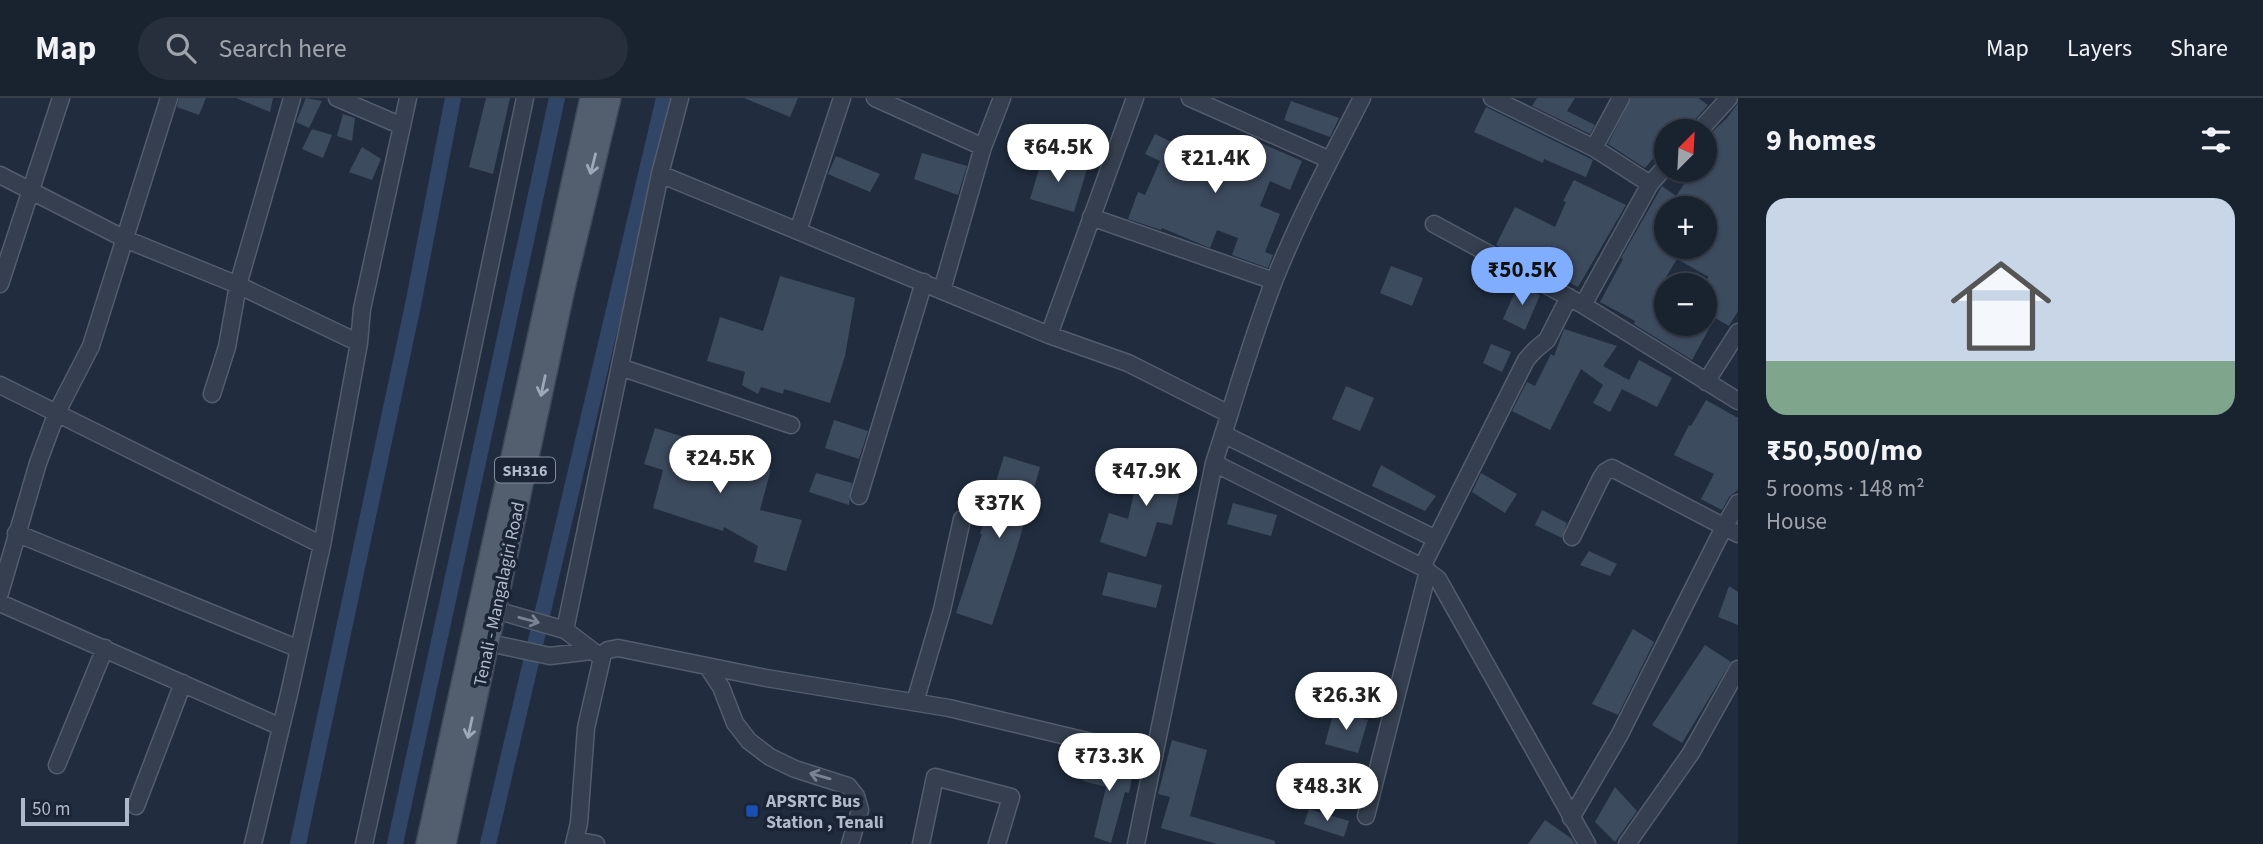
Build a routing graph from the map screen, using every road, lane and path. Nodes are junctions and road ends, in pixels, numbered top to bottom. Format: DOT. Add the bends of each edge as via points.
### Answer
graph roads {
  1 [pos="61,98"];
  2 [pos="169,98"];
  3 [pos="292,98"];
  4 [pos="337,98"];
  5 [pos="408,98"];
  6 [pos="525,98"];
  7 [pos="591,98"];
  8 [pos="610,98"];
  9 [pos="680,98"];
  10 [pos="842,98"];
  11 [pos="875,98"];
  12 [pos="1002,98"];
  13 [pos="1135,98"];
  14 [pos="1190,98"];
  15 [pos="1362,98"];
  16 [pos="1492,98"];
  17 [pos="1621,98"];
  18 [pos="1729,98"];
  19 [pos="1525,105"];
  20 [pos="1710,119"];
  21 [pos="402,126"];
  22 [pos="983,147"];
  23 [pos="1594,148"];
  24 [pos="1330,160"];
  25 [pos="0,174"];
  26 [pos="660,174"];
  27 [pos="1654,180"];
  28 [pos="1650,184"];
  29 [pos="31,192"];
  30 [pos="1091,217"];
  31 [pos="1434,224"];
  32 [pos="798,231"];
  33 [pos="125,239"];
  34 [pos="1274,281"];
  35 [pos="924,282"];
  36 [pos="0,284"];
  37 [pos="239,285"];
  38 [pos="942,290"];
  39 [pos="1576,301"];
  40 [pos="1738,332"];
  41 [pos="1049,335"];
  42 [pos="359,342"];
  43 [pos="620,367"];
  44 [pos="1706,382"];
  45 [pos="0,385"];
  46 [pos="212,394"];
  47 [pos="1738,401"];
  48 [pos="58,412"];
  49 [pos="1229,414"];
  50 [pos="791,425"];
  51 [pos="1223,434"];
  52 [pos="1214,463"];
  53 [pos="859,496"];
  54 [pos="1738,503"];
  55 [pos="962,519"];
  56 [pos="1731,531"];
  57 [pos="16,533"];
  58 [pos="1572,537"];
  59 [pos="1434,541"];
  60 [pos="322,545"];
  61 [pos="1425,566"];
  62 [pos="0,593"];
  63 [pos="0,603"];
  64 [pos="492,609"];
  65 [pos="561,629"];
  66 [pos="485,642"];
  67 [pos="105,648"];
  68 [pos="299,649"];
  69 [pos="596,653"];
  70 [pos="707,666"];
  71 [pos="1738,669"];
  72 [pos="183,683"];
  73 [pos="915,702"];
  74 [pos="281,727"];
  75 [pos="1154,757"];
  76 [pos="57,765"];
  77 [pos="136,806"];
  78 [pos="1366,816"];
  79 [pos="1571,818"];
  80 [pos="574,842"];
  81 [pos="253,844"];
  82 [pos="364,844"];
  83 [pos="427,844"];
  84 [pos="445,844"];
  85 [pos="596,844"];
  86 [pos="850,844"];
  87 [pos="921,844"];
  88 [pos="997,844"];
  89 [pos="1136,844"];
  90 [pos="1587,844"];
  91 [pos="1627,844"];
  1 -- 29 [label="street"];
  2 -- 33 [label="street"];
  3 -- 37 [label="street"];
  4 -- 21 [label="street"];
  5 -- 21 [label="street"];
  6 -- 82 [label="street"];
  7 -- 64 [label="main road, Tenali - Mangalagiri Road / SH316"];
  8 -- 64 [label="main road, Tenali - Mangalagiri Road / SH316, one-way"];
  9 -- 26 [label="street"];
  10 -- 32 [label="street"];
  11 -- 22 [label="street"];
  12 -- 22 [label="street"];
  13 -- 30 [label="street"];
  14 -- 24 [label="street"];
  15 -- 24 [label="street"];
  16 -- 19 [label="street"];
  17 -- 23 [label="street"];
  18 -- 20 [label="street"];
  19 -- 23 [label="street"];
  21 -- 42 [label="street" via="362,309"];
  22 -- 38 [label="street"];
  23 -- 28 [label="street"];
  24 -- 34 [label="street"];
  25 -- 29 [label="street"];
  26 -- 32 [label="street"];
  26 -- 43 [label="street"];
  27 -- 28 [label="street"];
  28 -- 39 [label="street"];
  29 -- 33 [label="street"];
  29 -- 36 [label="street"];
  30 -- 34 [label="street"];
  30 -- 41 [label="street"];
  31 -- 39 [label="street"];
  32 -- 35 [label="street"];
  33 -- 37 [label="street"];
  33 -- 48 [label="street" via="91,346"];
  34 -- 49 [label="street"];
  35 -- 38 [label="street"];
  35 -- 53 [label="street"];
  37 -- 42 [label="street"];
  37 -- 46 [label="street"];
  38 -- 41 [label="street"];
  39 -- 44 [label="street"];
  39 -- 59 [label="street" via="1526,360"];
  40 -- 44 [label="street"];
  41 -- 49 [label="street" via="1128,362"];
  42 -- 60 [label="street"];
  43 -- 50 [label="street"];
  43 -- 65 [label="street"];
  44 -- 47 [label="street"];
  45 -- 48 [label="street"];
  48 -- 57 [label="street"];
  48 -- 60 [label="street"];
  49 -- 51 [label="street"];
  51 -- 52 [label="street"];
  51 -- 59 [label="street"];
  52 -- 61 [label="street"];
  52 -- 75 [label="street"];
  54 -- 56 [label="street"];
  55 -- 73 [label="street"];
  56 -- 58 [label="street" via="1612,468 1601,478"];
  56 -- 79 [label="street"];
  57 -- 62 [label="street"];
  57 -- 68 [label="street"];
  59 -- 61 [label="street"];
  60 -- 68 [label="street"];
  61 -- 78 [label="street"];
  61 -- 79 [label="street" via="1443,586"];
  63 -- 67 [label="street"];
  64 -- 65 [label="street, one-way"];
  64 -- 66 [label="main road, Tenali - Mangalagiri Road / SH316"];
  65 -- 69 [label="street"];
  66 -- 69 [label="street" via="550,656"];
  66 -- 83 [label="main road, Tenali - Mangalagiri Road / SH316"];
  66 -- 84 [label="main road, Tenali - Mangalagiri Road / SH316, one-way"];
  67 -- 72 [label="street"];
  67 -- 76 [label="street"];
  68 -- 74 [label="street"];
  69 -- 70 [label="street" via="618,648"];
  69 -- 80 [label="street" via="601,664 586,728"];
  70 -- 73 [label="street"];
  86 -- 70 [label="street, one-way" via="860,810 848,786 795,769 749,741"];
  71 -- 91 [label="street" via="1690,752"];
  72 -- 74 [label="street"];
  72 -- 77 [label="street"];
  73 -- 75 [label="street"];
  74 -- 81 [label="street"];
  75 -- 89 [label="street"];
  79 -- 90 [label="street"];
  80 -- 85 [label="street"];
  87 -- 88 [label="street" via="935,777 1011,797"];
}
